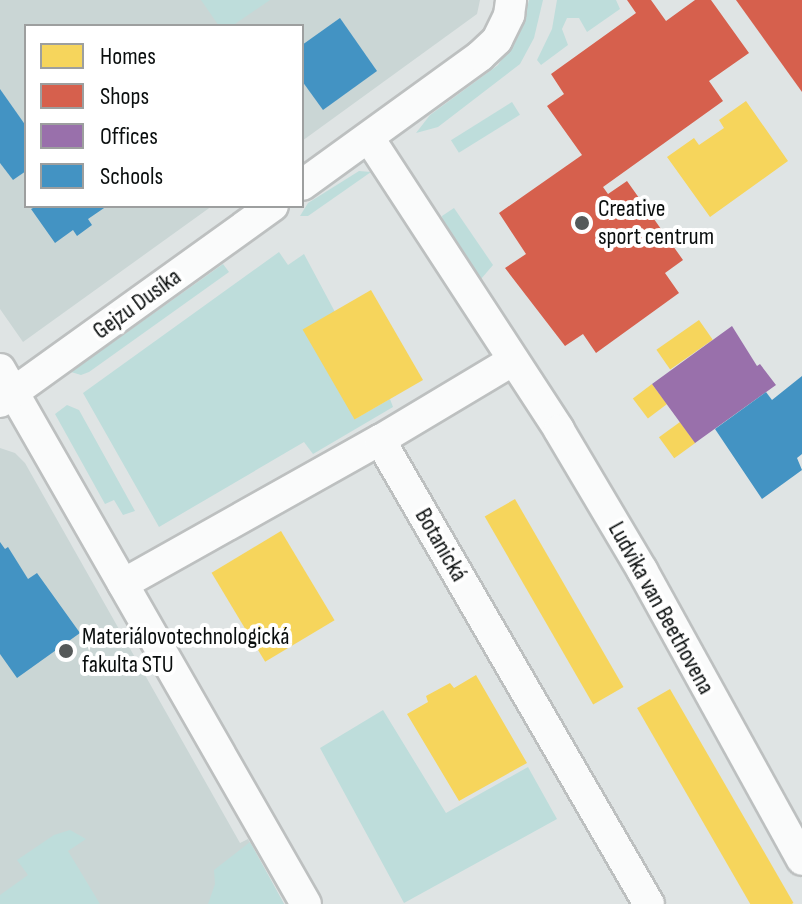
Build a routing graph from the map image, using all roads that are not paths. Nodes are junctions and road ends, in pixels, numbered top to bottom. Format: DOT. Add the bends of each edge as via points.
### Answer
graph roads {
  1 [pos="510,7"];
  2 [pos="369,138"];
  3 [pos="304,184"];
  4 [pos="270,208"];
  5 [pos="512,361"];
  6 [pos="5,388"];
  7 [pos="380,440"];
  8 [pos="123,584"];
  9 [pos="802,860"];
  10 [pos="306,904"];
  11 [pos="649,904"];
  1 -- 2 [label="street" via="497,40 480,56"];
  2 -- 3 [label="street"];
  2 -- 5 [label="street, Ludvika van Beethovena"];
  4 -- 6 [label="street, Gejzu Dusíka"];
  5 -- 7 [label="street"];
  5 -- 9 [label="street, Ludvika van Beethovena" via="642,570"];
  6 -- 8 [label="street"];
  7 -- 8 [label="street"];
  7 -- 11 [label="street, Botanická"];
  8 -- 10 [label="street"];
}
